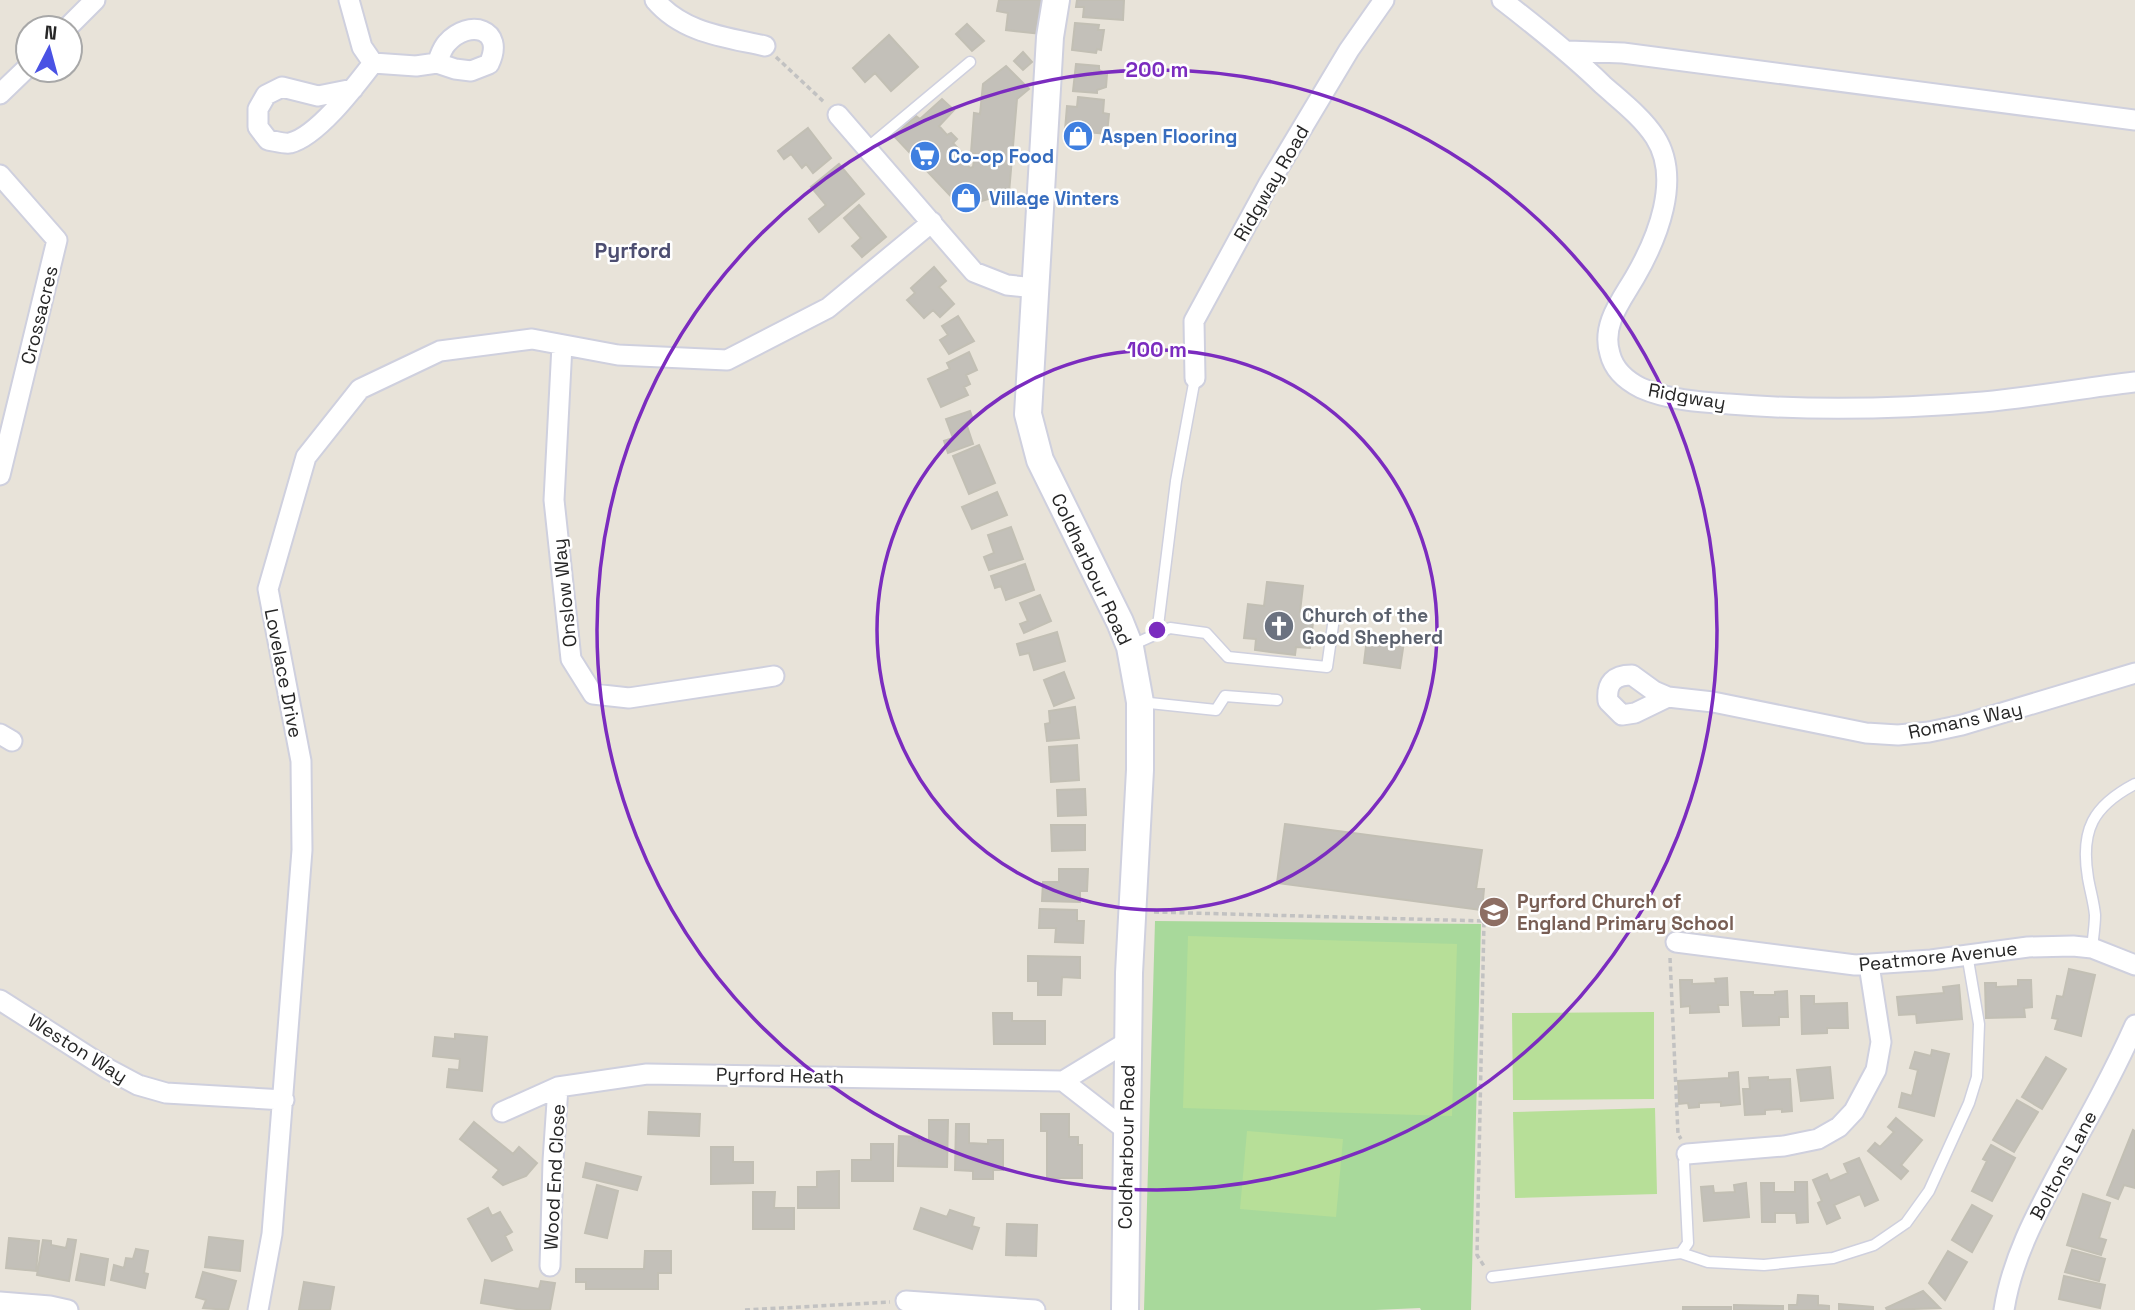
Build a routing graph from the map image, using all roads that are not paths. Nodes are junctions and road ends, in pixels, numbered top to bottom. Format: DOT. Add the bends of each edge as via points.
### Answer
graph roads {
  1 [pos="349,0"];
  2 [pos="655,0"];
  3 [pos="1056,0"];
  4 [pos="1384,0"];
  5 [pos="1502,0"];
  6 [pos="765,46"];
  7 [pos="1568,51"];
  8 [pos="970,62"];
  9 [pos="373,63"];
  10 [pos="438,63"];
  11 [pos="14,80"];
  12 [pos="353,89"];
  13 [pos="0,94"];
  14 [pos="838,115"];
  15 [pos="2135,120"];
  16 [pos="867,148"];
  17 [pos="0,175"];
  18 [pos="932,222"];
  19 [pos="1035,288"];
  20 [pos="562,345"];
  21 [pos="1195,378"];
  22 [pos="2135,382"];
  23 [pos="0,475"];
  24 [pos="1334,618"];
  25 [pos="1157,634"];
  26 [pos="1130,647"];
  27 [pos="2135,673"];
  28 [pos="774,676"];
  29 [pos="1668,697"];
  30 [pos="1277,700"];
  31 [pos="1140,702"];
  32 [pos="2135,784"];
  33 [pos="1676,942"];
  34 [pos="2092,948"];
  35 [pos="1966,954"];
  36 [pos="1869,965"];
  37 [pos="2135,965"];
  38 [pos="0,1000"];
  39 [pos="2135,1025"];
  40 [pos="1127,1042"];
  41 [pos="1063,1081"];
  42 [pos="558,1087"];
  43 [pos="284,1100"];
  44 [pos="502,1112"];
  45 [pos="1126,1130"];
  46 [pos="1687,1154"];
  47 [pos="1681,1253"];
  48 [pos="550,1266"];
  49 [pos="1492,1277"];
  50 [pos="906,1301"];
  51 [pos="0,1302"];
  52 [pos="68,1310"];
  53 [pos="258,1310"];
  54 [pos="1035,1310"];
  55 [pos="1125,1310"];
  56 [pos="2004,1310"];
  1 -- 9 [label="street" via="362,47"];
  2 -- 6 [label="street" via="667,14 697,31"];
  3 -- 19 [label="main road, Coldharbour Road"];
  4 -- 21 [label="street, Ridgway Road" via="1275,173 1194,321"];
  5 -- 7 [label="street, Ridgway"];
  7 -- 15 [label="street" via="1623,53"];
  7 -- 22 [label="street, Ridgway" via="1648,128 1664,158 1665,201 1658,229 1609,324 1607,338 1614,365 1626,379 1671,397 1791,408 1983,402"];
  8 -- 16 [label="lane"];
  9 -- 10 [label="street"];
  9 -- 12 [label="street"];
  11 -- 13 [label="street"];
  12 -- 12 [label="street" via="309,133 289,143 268,140 258,127 258,109 266,95 282,87 318,96"];
  14 -- 16 [label="street"];
  16 -- 18 [label="street"];
  17 -- 23 [label="street, Crossacres" via="57,240"];
  18 -- 19 [label="street" via="974,272 1007,285"];
  18 -- 20 [label="street, Lovelace Drive" via="828,308 727,360 618,355"];
  19 -- 26 [label="main road, Coldharbour Road" via="1028,414 1040,460"];
  20 -- 28 [label="street, Onslow Way" via="554,500 572,659 593,694 628,698"];
  20 -- 43 [label="street, Lovelace Drive" via="531,339 440,351 360,389 306,457 268,589 301,761 302,850"];
  21 -- 25 [label="lane" via="1176,481"];
  24 -- 25 [label="lane" via="1327,667 1228,657 1206,633 1170,628"];
  25 -- 26 [label="lane"];
  26 -- 31 [label="main road, Coldharbour Road"];
  27 -- 29 [label="street, Romans Way" via="1962,725 1898,735"];
  30 -- 31 [label="lane" via="1225,696 1216,710"];
  31 -- 40 [label="main road, Coldharbour Road"];
  32 -- 34 [label="lane" via="2096,814 2086,834 2095,915"];
  33 -- 36 [label="street, Peatmore Avenue" via="1698,935"];
  34 -- 35 [label="street, Peatmore Avenue" via="2028,947"];
  34 -- 37 [label="street, Peatmore Avenue"];
  35 -- 36 [label="street, Peatmore Avenue"];
  35 -- 47 [label="lane" via="1979,1024 1978,1077 1929,1191 1906,1223 1874,1245 1833,1258 1765,1265 1708,1262"];
  36 -- 46 [label="street" via="1881,1042 1877,1070 1854,1111 1839,1127 1818,1139 1784,1146 1710,1142"];
  38 -- 43 [label="street, Weston Way" via="138,1085 166,1093"];
  39 -- 56 [label="street, Boltons Lane" via="2035,1216 2019,1253"];
  40 -- 41 [label="street"];
  40 -- 45 [label="main road, Coldharbour Road"];
  41 -- 42 [label="street, Pyrford Heath" via="647,1074"];
  41 -- 45 [label="street"];
  42 -- 44 [label="street, Pyrford Heath"];
  42 -- 48 [label="street, Wood End Close"];
  43 -- 53 [label="street, Lovelace Drive" via="272,1234"];
  45 -- 55 [label="main road, Coldharbour Road"];
  46 -- 47 [label="lane" via="1688,1243"];
  47 -- 49 [label="lane"];
  50 -- 54 [label="street"];
  51 -- 52 [label="street"];
}
